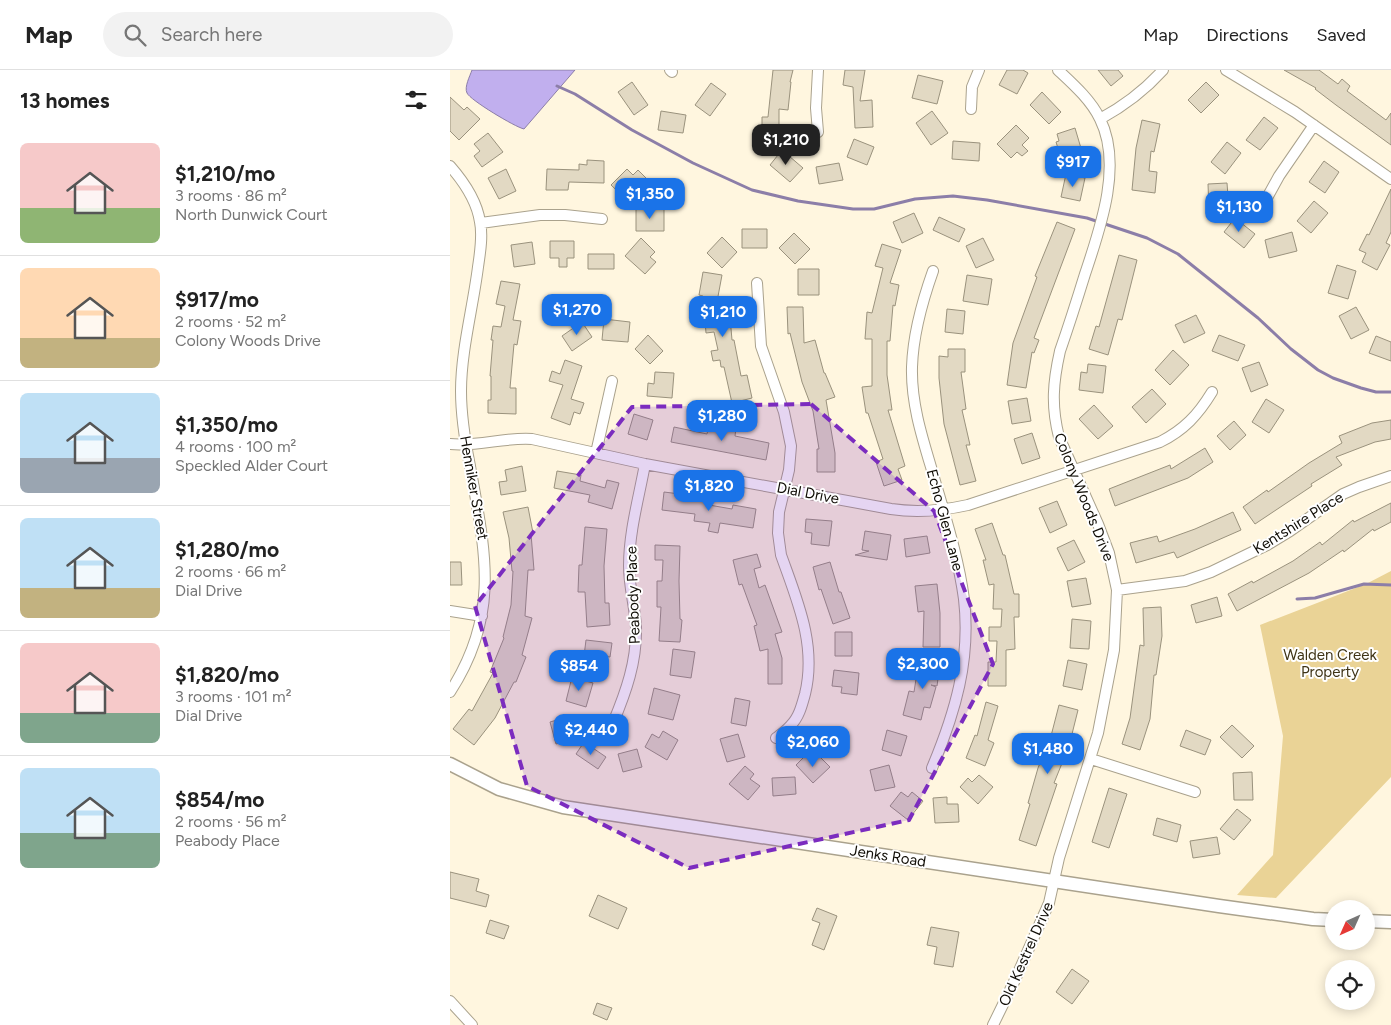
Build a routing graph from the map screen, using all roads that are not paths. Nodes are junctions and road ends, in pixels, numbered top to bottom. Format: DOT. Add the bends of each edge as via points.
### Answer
graph roads {
  1 [pos="818,70"];
  2 [pos="979,70"];
  3 [pos="1058,70"];
  4 [pos="1163,70"];
  5 [pos="1226,70"];
  6 [pos="971,109"];
  7 [pos="1100,119"];
  8 [pos="1314,125"];
  9 [pos="818,132"];
  10 [pos="450,166"];
  11 [pos="1391,179"];
  12 [pos="1268,196"];
  13 [pos="602,219"];
  14 [pos="481,223"];
  15 [pos="933,271"];
  16 [pos="757,283"];
  17 [pos="612,381"];
  18 [pos="1212,392"];
  19 [pos="450,444"];
  20 [pos="466,446"];
  21 [pos="596,453"];
  22 [pos="645,464"];
  23 [pos="1074,470"];
  24 [pos="1391,476"];
  25 [pos="785,489"];
  26 [pos="943,511"];
  27 [pos="1117,590"];
  28 [pos="450,611"];
  29 [pos="482,616"];
  30 [pos="450,692"];
  31 [pos="613,723"];
  32 [pos="776,738"];
  33 [pos="1091,758"];
  34 [pos="450,764"];
  35 [pos="932,768"];
  36 [pos="1195,792"];
  37 [pos="1055,881"];
  38 [pos="1325,920"];
  39 [pos="1375,921"];
  40 [pos="1391,922"];
  41 [pos="450,1001"];
  42 [pos="472,1025"];
  43 [pos="993,1025"];
  1 -- 9 [label="street"];
  2 -- 6 [label="street" via="972,87"];
  3 -- 7 [label="street, Colony Woods Drive"];
  4 -- 7 [label="street" via="1133,98"];
  5 -- 8 [label="street"];
  7 -- 23 [label="street, Colony Woods Drive" via="1108,156 1109,180 1104,212 1060,351 1054,383 1055,422"];
  8 -- 11 [label="street"];
  8 -- 12 [label="street"];
  10 -- 14 [label="street, Henniker Street" via="472,198"];
  13 -- 14 [label="street" via="540,215"];
  14 -- 20 [label="street, Henniker Street" via="461,386"];
  15 -- 26 [label="street, Echo Glen Lane" via="916,332 912,381 920,430"];
  16 -- 25 [label="street" via="761,346 789,431 791,457"];
  17 -- 21 [label="street"];
  18 -- 23 [label="street, Dial Drive" via="1194,418 1170,437"];
  19 -- 20 [label="street, Dial Drive"];
  20 -- 21 [label="street, Dial Drive" via="522,438"];
  20 -- 29 [label="street, Henniker Street" via="486,563"];
  21 -- 22 [label="street, Dial Drive"];
  22 -- 25 [label="street, Dial Drive"];
  22 -- 31 [label="street, Peabody Place" via="630,550 636,630 634,656 628,686"];
  23 -- 26 [label="street, Dial Drive" via="968,506"];
  23 -- 27 [label="street, Colony Woods Drive" via="1104,539"];
  24 -- 27 [label="street, Kentshire Place" via="1343,494 1290,532 1212,572 1185,581"];
  25 -- 26 [label="street, Dial Drive" via="905,511"];
  25 -- 32 [label="street" via="779,512 779,545 807,632 809,668 798,715"];
  26 -- 35 [label="street, Echo Glen Lane" via="958,564 965,636 955,709"];
  27 -- 33 [label="street, Colony Woods Drive" via="1114,650"];
  28 -- 29 [label="street"];
  29 -- 30 [label="street, Henniker Street" via="471,655"];
  33 -- 36 [label="street"];
  33 -- 37 [label="street, Colony Woods Drive" via="1059,858"];
  34 -- 37 [label="street, Jenks Road" via="499,789 563,807"];
  37 -- 38 [label="street, Jenks Road"];
  37 -- 43 [label="street, Old Kestrel Drive" via="1049,903"];
  39 -- 40 [label="street"];
  41 -- 42 [label="street"];
}
